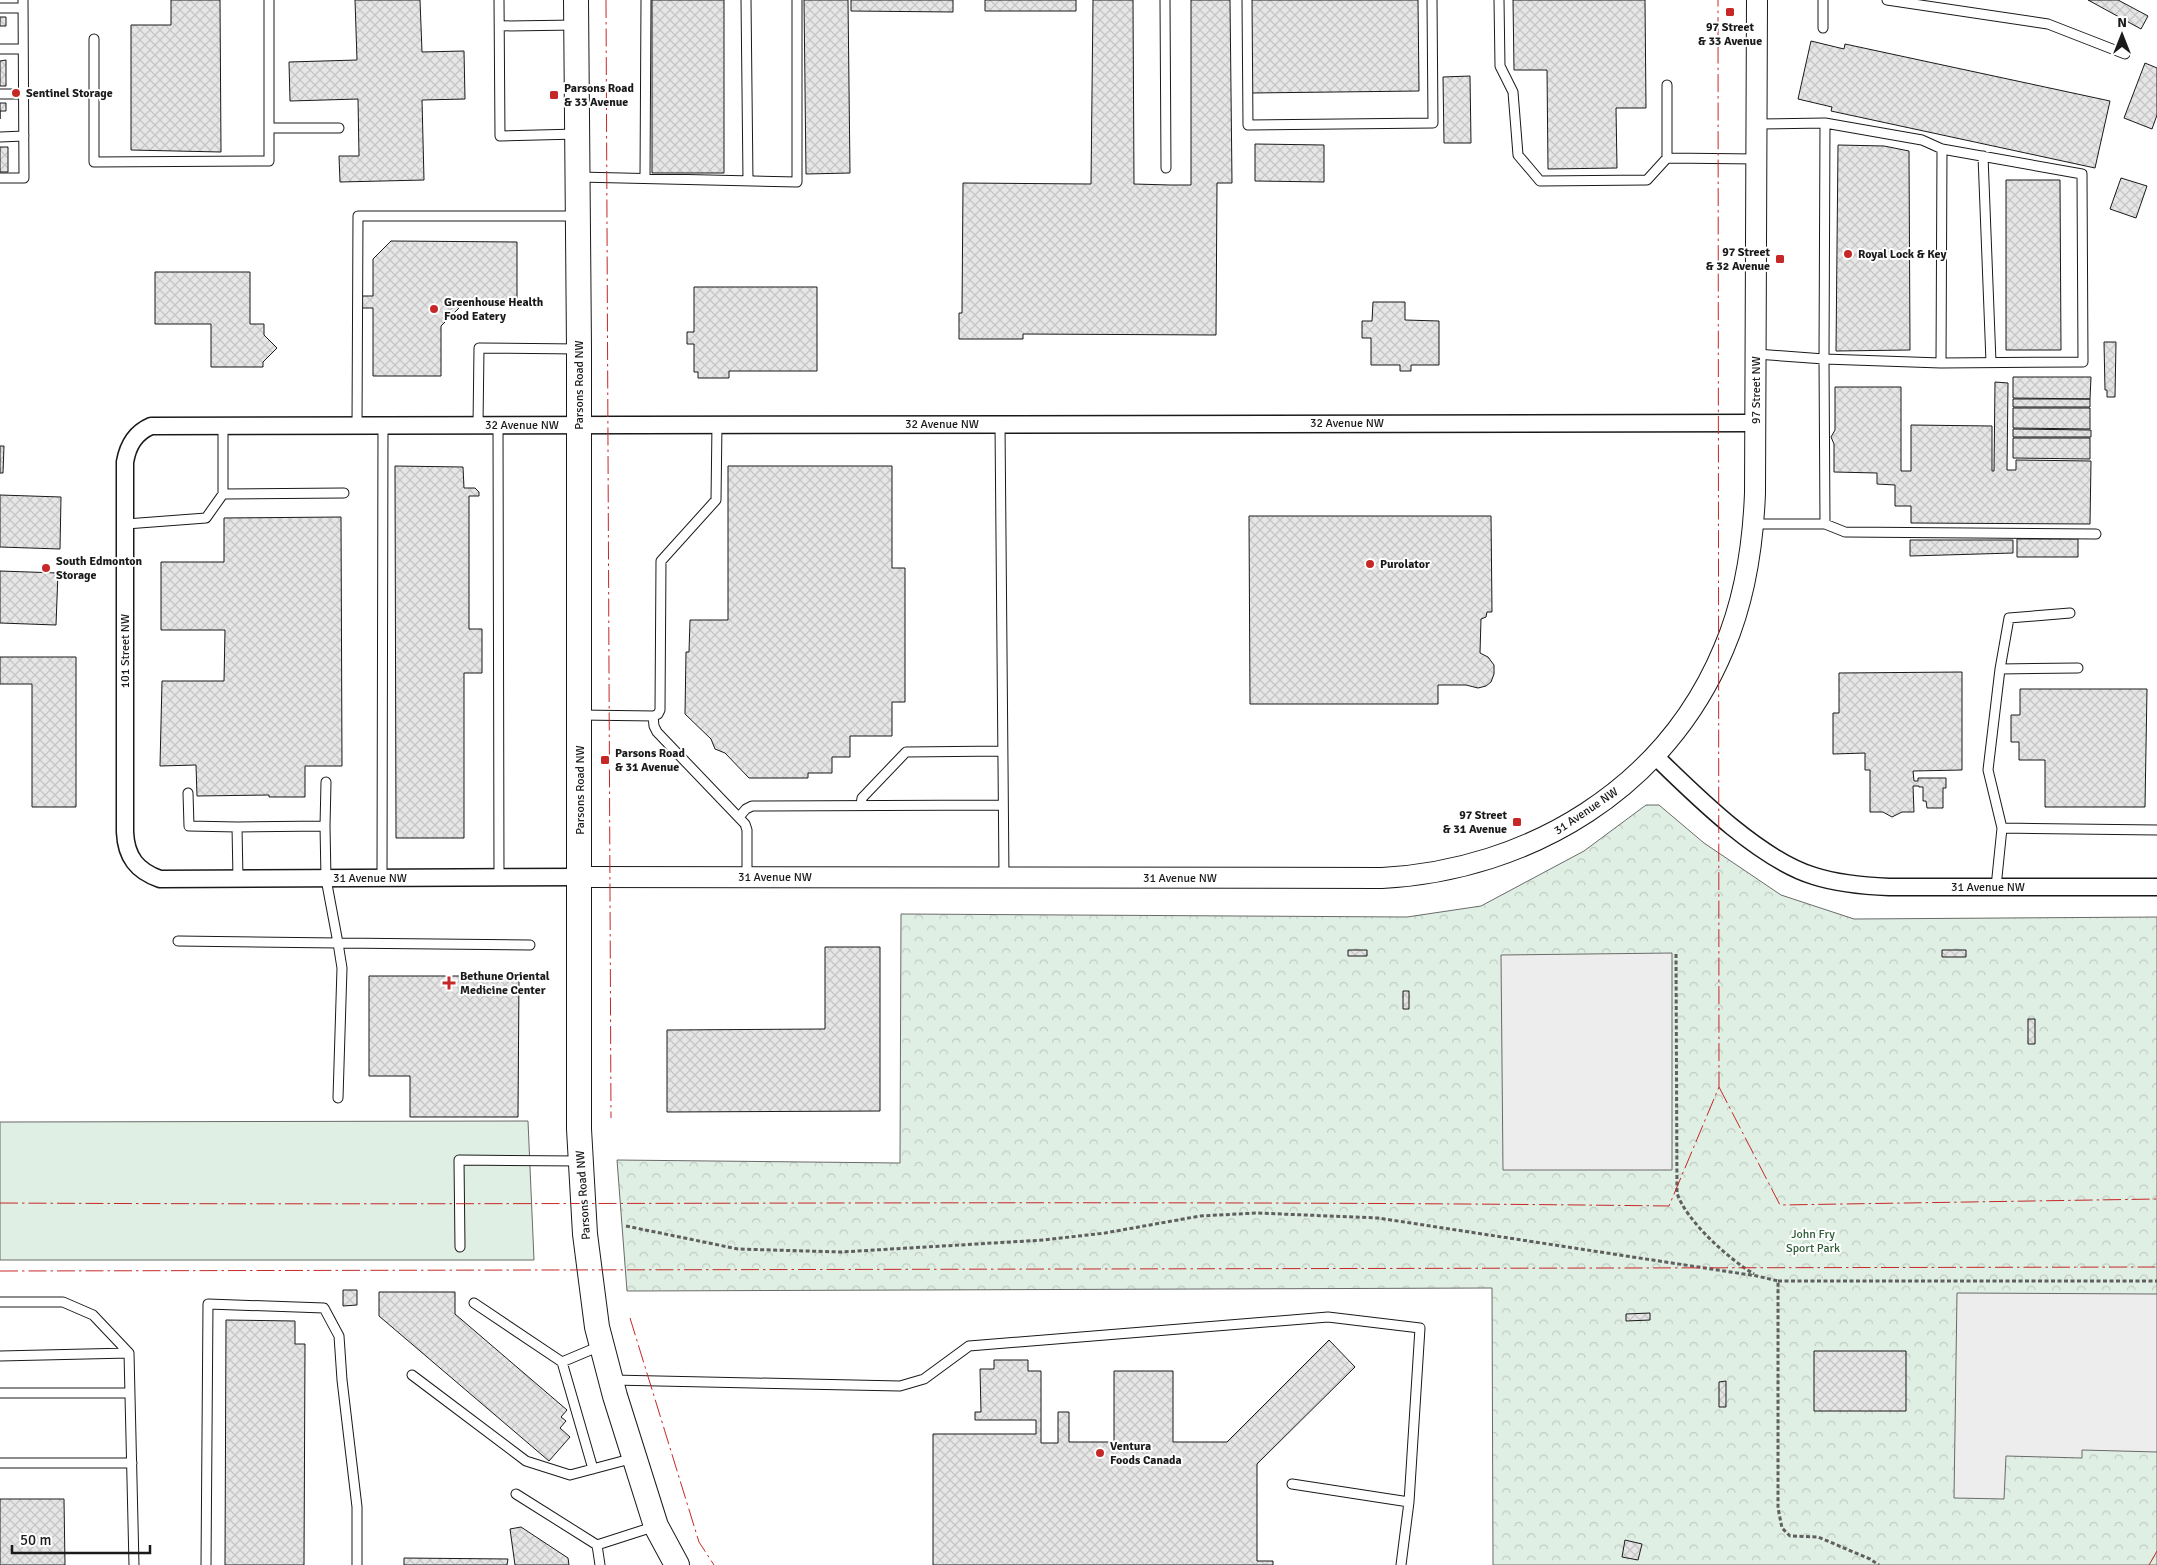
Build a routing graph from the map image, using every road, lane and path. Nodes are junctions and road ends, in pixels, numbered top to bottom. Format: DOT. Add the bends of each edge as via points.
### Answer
graph roads {
  1 [pos="269,0"];
  2 [pos="499,0"];
  3 [pos="576,0"];
  4 [pos="646,0"];
  5 [pos="746,0"];
  6 [pos="797,0"];
  7 [pos="1166,0"];
  8 [pos="1247,0"];
  9 [pos="1432,0"];
  10 [pos="1499,0"];
  11 [pos="1757,0"];
  12 [pos="1823,0"];
  13 [pos="1887,0"];
  14 [pos="23,4"];
  15 [pos="0,8"];
  16 [pos="576,25"];
  17 [pos="500,26"];
  18 [pos="1823,28"];
  19 [pos="94,38"];
  20 [pos="0,49"];
  21 [pos="23,49"];
  22 [pos="2125,54"];
  23 [pos="1667,85"];
  24 [pos="0,94"];
  25 [pos="23,94"];
  26 [pos="1825,123"];
  27 [pos="1757,124"];
  28 [pos="269,128"];
  29 [pos="339,128"];
  30 [pos="578,134"];
  31 [pos="24,136"];
  32 [pos="0,137"];
  33 [pos="1942,149"];
  34 [pos="1983,156"];
  35 [pos="1667,158"];
  36 [pos="1757,159"];
  37 [pos="1166,168"];
  38 [pos="578,177"];
  39 [pos="0,178"];
  40 [pos="645,178"];
  41 [pos="748,180"];
  42 [pos="578,216"];
  43 [pos="579,349"];
  44 [pos="1756,354"];
  45 [pos="1824,359"];
  46 [pos="1991,362"];
  47 [pos="1941,363"];
  48 [pos="1756,423"];
  49 [pos="717,424"];
  50 [pos="1000,424"];
  51 [pos="383,425"];
  52 [pos="478,425"];
  53 [pos="498,425"];
  54 [pos="579,425"];
  55 [pos="223,426"];
  56 [pos="357,426"];
  57 [pos="132,439"];
  58 [pos="344,493"];
  59 [pos="223,494"];
  60 [pos="126,524"];
  61 [pos="1754,524"];
  62 [pos="1825,524"];
  63 [pos="2096,534"];
  64 [pos="2070,613"];
  65 [pos="2078,668"];
  66 [pos="2000,669"];
  67 [pos="580,715"];
  68 [pos="653,716"];
  69 [pos="1003,751"];
  70 [pos="1655,756"];
  71 [pos="326,782"];
  72 [pos="188,792"];
  73 [pos="861,805"];
  74 [pos="1003,805"];
  75 [pos="739,817"];
  76 [pos="325,826"];
  77 [pos="237,827"];
  78 [pos="2002,828"];
  79 [pos="2157,830"];
  80 [pos="132,862"];
  81 [pos="580,877"];
  82 [pos="748,877"];
  83 [pos="326,878"];
  84 [pos="382,878"];
  85 [pos="499,878"];
  86 [pos="1004,878"];
  87 [pos="238,879"];
  88 [pos="1996,887"];
  89 [pos="2157,887"];
  90 [pos="178,941"];
  91 [pos="338,943"];
  92 [pos="530,945"];
  93 [pos="1676,954"];
  94 [pos="338,1098"];
  95 [pos="580,1161"];
  96 [pos="626,1226"];
  97 [pos="460,1247"];
  98 [pos="1757,1276"];
  99 [pos="2157,1281"];
  100 [pos="1778,1282"];
  101 [pos="0,1302"];
  102 [pos="474,1304"];
  103 [pos="602,1345"];
  104 [pos="130,1353"];
  105 [pos="0,1356"];
  106 [pos="562,1362"];
  107 [pos="412,1375"];
  108 [pos="611,1380"];
  109 [pos="0,1393"];
  110 [pos="130,1393"];
  111 [pos="635,1458"];
  112 [pos="0,1463"];
  113 [pos="132,1463"];
  114 [pos="593,1469"];
  115 [pos="1292,1484"];
  116 [pos="516,1494"];
  117 [pos="1409,1502"];
  118 [pos="656,1526"];
  119 [pos="596,1545"];
  120 [pos="134,1565"];
  121 [pos="206,1565"];
  122 [pos="357,1565"];
  123 [pos="600,1565"];
  124 [pos="677,1565"];
  125 [pos="1401,1565"];
  126 [pos="1879,1565"];
  1 -- 28 [label="lane"];
  2 -- 17 [label="lane"];
  3 -- 16 [label="main road, Parsons Road NW"];
  4 -- 40 [label="lane"];
  5 -- 41 [label="lane"];
  6 -- 41 [label="lane" via="797,182"];
  7 -- 37 [label="lane"];
  8 -- 9 [label="lane" via="1248,125 1433,123"];
  10 -- 35 [label="lane" via="1500,66 1513,92 1518,155 1540,181 1647,180"];
  11 -- 27 [label="street, 97 Street NW"];
  12 -- 18 [label="lane"];
  13 -- 22 [label="lane" via="2048,24"];
  14 -- 15 [label="lane"];
  14 -- 21 [label="lane"];
  16 -- 17 [label="lane"];
  16 -- 30 [label="main road, Parsons Road NW"];
  17 -- 30 [label="lane" via="500,136"];
  19 -- 28 [label="lane" via="94,162 269,162"];
  20 -- 21 [label="lane"];
  21 -- 25 [label="lane"];
  23 -- 35 [label="lane"];
  24 -- 25 [label="lane"];
  25 -- 31 [label="lane"];
  26 -- 27 [label="lane"];
  26 -- 33 [label="lane" via="1922,140"];
  26 -- 45 [label="lane"];
  27 -- 36 [label="street, 97 Street NW"];
  28 -- 29 [label="lane"];
  30 -- 38 [label="main road, Parsons Road NW"];
  31 -- 32 [label="lane"];
  31 -- 39 [label="lane" via="24,178"];
  33 -- 34 [label="lane"];
  33 -- 47 [label="lane"];
  34 -- 46 [label="lane"];
  34 -- 46 [label="lane" via="2082,174 2083,362"];
  35 -- 36 [label="lane"];
  36 -- 44 [label="street, 97 Street NW"];
  38 -- 40 [label="lane"];
  38 -- 42 [label="main road, Parsons Road NW"];
  40 -- 41 [label="lane"];
  42 -- 43 [label="main road, Parsons Road NW"];
  42 -- 56 [label="lane" via="358,216"];
  43 -- 52 [label="lane" via="479,348"];
  43 -- 54 [label="main road, Parsons Road NW"];
  44 -- 45 [label="lane"];
  44 -- 48 [label="street, 97 Street NW"];
  45 -- 47 [label="lane"];
  45 -- 62 [label="lane"];
  46 -- 47 [label="lane"];
  48 -- 50 [label="street, 32 Avenue NW"];
  48 -- 61 [label="street, 97 Street NW"];
  49 -- 50 [label="street, 32 Avenue NW"];
  49 -- 54 [label="street, 32 Avenue NW"];
  49 -- 68 [label="lane" via="716,500 661,561 661,704 658,714"];
  50 -- 69 [label="lane"];
  51 -- 52 [label="street, 32 Avenue NW"];
  51 -- 56 [label="street, 32 Avenue NW"];
  51 -- 84 [label="lane"];
  52 -- 53 [label="street, 32 Avenue NW"];
  53 -- 54 [label="street, 32 Avenue NW"];
  53 -- 85 [label="lane"];
  54 -- 67 [label="main road, Parsons Road NW"];
  55 -- 56 [label="street, 32 Avenue NW"];
  55 -- 57 [label="street, 32 Avenue NW" via="151,426"];
  55 -- 59 [label="lane"];
  57 -- 60 [label="street, 101 Street NW" via="126,462"];
  58 -- 59 [label="lane"];
  59 -- 60 [label="lane" via="206,518"];
  60 -- 80 [label="street, 101 Street NW" via="125,832"];
  61 -- 62 [label="lane"];
  61 -- 70 [label="street, 97 Street NW" via="1745,583 1724,649 1696,701"];
  62 -- 63 [label="lane" via="1845,532"];
  64 -- 66 [label="lane" via="2009,618"];
  65 -- 66 [label="lane"];
  66 -- 78 [label="lane" via="1988,770"];
  67 -- 68 [label="lane"];
  67 -- 81 [label="main road, Parsons Road NW"];
  68 -- 75 [label="lane" via="657,732"];
  69 -- 73 [label="lane" via="906,752 862,798"];
  69 -- 74 [label="lane"];
  70 -- 86 [label="street, 31 Avenue NW" via="1625,784 1559,831 1503,854 1446,871 1382,878"];
  70 -- 88 [label="street, 31 Avenue NW" via="1758,846 1798,870 1859,885"];
  71 -- 76 [label="lane"];
  72 -- 77 [label="lane" via="189,826"];
  73 -- 74 [label="lane"];
  73 -- 75 [label="lane" via="752,806"];
  74 -- 86 [label="lane"];
  75 -- 82 [label="lane" via="747,830"];
  76 -- 77 [label="lane"];
  76 -- 83 [label="lane"];
  77 -- 87 [label="lane"];
  78 -- 79 [label="lane"];
  78 -- 88 [label="lane"];
  80 -- 87 [label="street, 31 Avenue NW" via="160,880"];
  81 -- 82 [label="street, 31 Avenue NW"];
  81 -- 85 [label="street, 31 Avenue NW"];
  81 -- 95 [label="main road, Parsons Road NW"];
  82 -- 86 [label="street, 31 Avenue NW"];
  83 -- 84 [label="street, 31 Avenue NW"];
  83 -- 87 [label="street, 31 Avenue NW"];
  83 -- 91 [label="lane"];
  84 -- 85 [label="street, 31 Avenue NW"];
  88 -- 89 [label="street, 31 Avenue NW"];
  90 -- 91 [label="lane"];
  91 -- 92 [label="lane"];
  91 -- 94 [label="lane" via="342,968"];
  93 -- 98 [label="path" via="1677,1193 1702,1229 1732,1260"];
  95 -- 97 [label="lane" via="459,1160"];
  95 -- 103 [label="main road, Parsons Road NW" via="590,1279"];
  96 -- 98 [label="path" via="738,1249 841,1252 1044,1240 1200,1216 1257,1213 1378,1218"];
  98 -- 100 [label="path"];
  99 -- 100 [label="path"];
  100 -- 126 [label="path" via="1778,1508 1782,1528 1790,1536 1818,1537"];
  101 -- 104 [label="lane" via="63,1302 93,1315"];
  102 -- 106 [label="lane"];
  103 -- 106 [label="lane"];
  103 -- 108 [label="main road, Parsons Road NW"];
  104 -- 105 [label="lane"];
  104 -- 110 [label="lane"];
  106 -- 114 [label="lane"];
  107 -- 114 [label="lane" via="526,1460 570,1475"];
  108 -- 111 [label="main road, Parsons Road NW"];
  108 -- 117 [label="lane" via="900,1386 924,1379 969,1346 1328,1317 1420,1328"];
  109 -- 110 [label="lane"];
  110 -- 113 [label="lane"];
  111 -- 114 [label="lane"];
  111 -- 118 [label="main road, Parsons Road NW"];
  112 -- 113 [label="lane"];
  113 -- 120 [label="lane"];
  115 -- 117 [label="lane"];
  116 -- 119 [label="lane"];
  117 -- 125 [label="lane"];
  118 -- 119 [label="lane"];
  118 -- 124 [label="main road, Parsons Road NW"];
  119 -- 123 [label="lane"];
  121 -- 122 [label="lane" via="208,1304 324,1308 339,1336 357,1507"];
}
